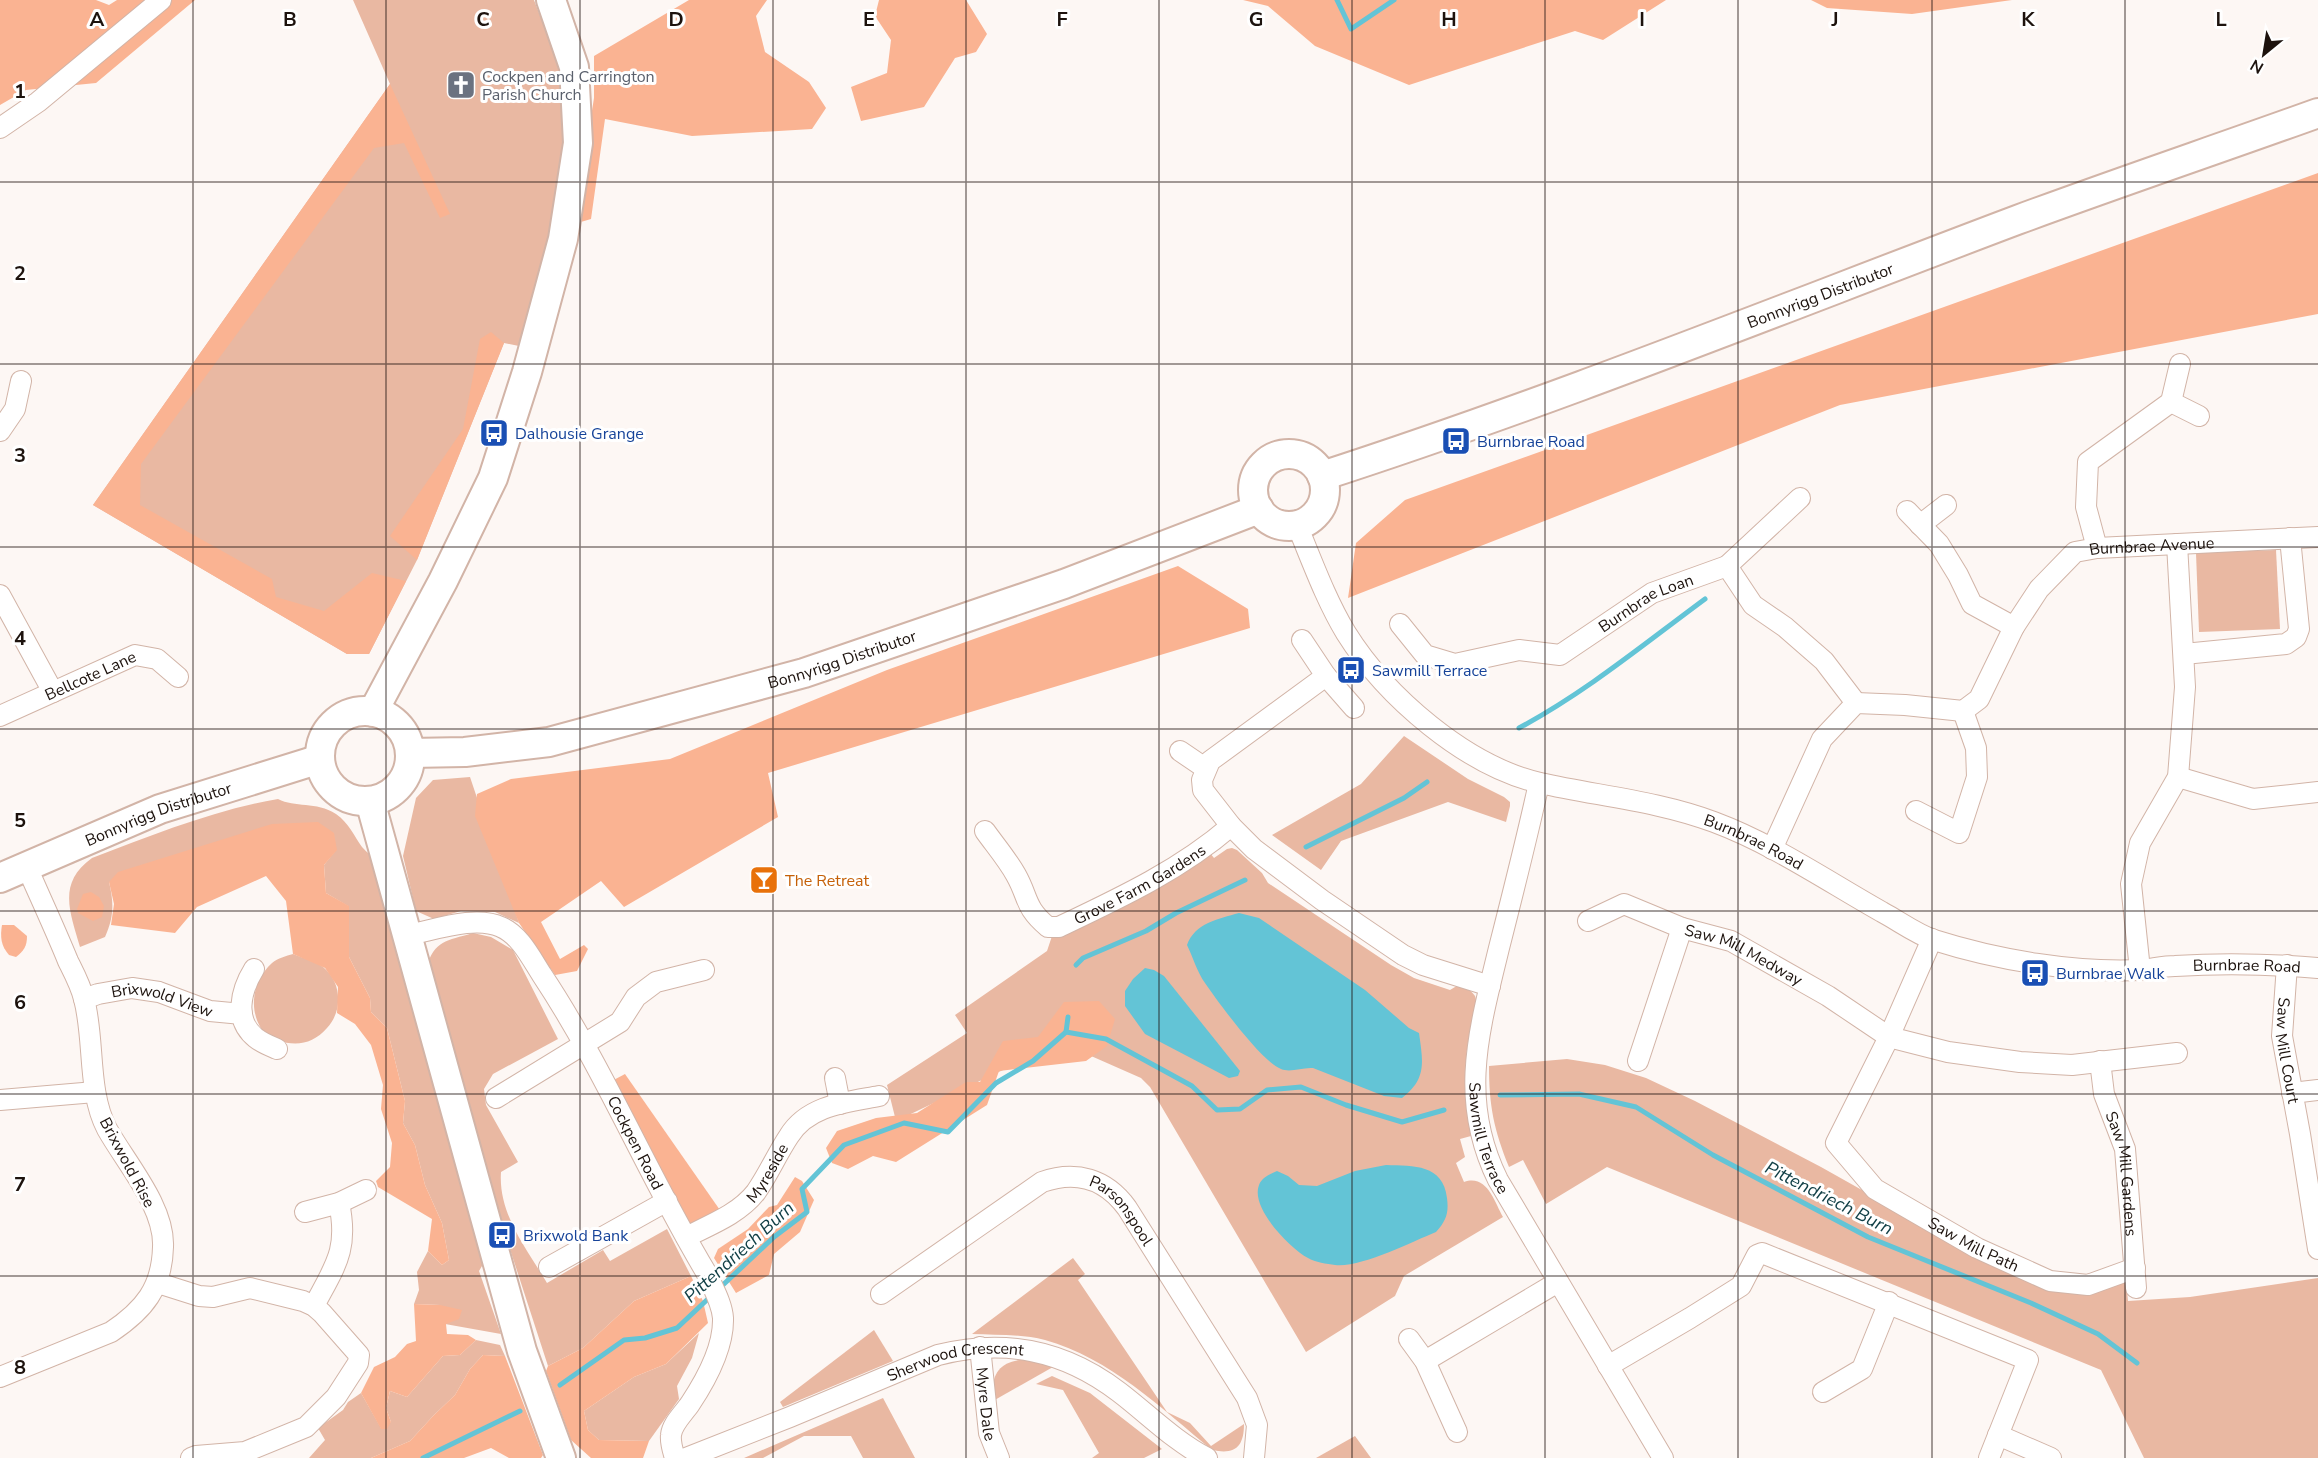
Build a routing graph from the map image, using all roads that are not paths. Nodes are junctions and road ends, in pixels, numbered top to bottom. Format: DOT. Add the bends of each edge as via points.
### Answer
graph roads {
  1 [pos="161,0"];
  2 [pos="551,0"];
  3 [pos="2318,113"];
  4 [pos="0,128"];
  5 [pos="2180,364"];
  6 [pos="21,381"];
  7 [pos="2170,402"];
  8 [pos="2199,416"];
  9 [pos="0,431"];
  10 [pos="1322,476"];
  11 [pos="1800,498"];
  12 [pos="1946,505"];
  13 [pos="1259,509"];
  14 [pos="1297,525"];
  15 [pos="2318,537"];
  16 [pos="2290,538"];
  17 [pos="2177,544"];
  18 [pos="2097,548"];
  19 [pos="1727,566"];
  20 [pos="0,595"];
  21 [pos="1400,624"];
  22 [pos="2014,627"];
  23 [pos="1302,640"];
  24 [pos="2184,654"];
  25 [pos="178,676"];
  26 [pos="1326,676"];
  27 [pos="53,692"];
  28 [pos="1856,703"];
  29 [pos="1354,708"];
  30 [pos="1963,711"];
  31 [pos="373,712"];
  32 [pos="0,716"];
  33 [pos="1180,751"];
  34 [pos="410,753"];
  35 [pos="320,759"];
  36 [pos="1205,768"];
  37 [pos="2178,777"];
  38 [pos="1539,783"];
  39 [pos="2318,792"];
  40 [pos="370,801"];
  41 [pos="1916,811"];
  42 [pos="1231,826"];
  43 [pos="985,831"];
  44 [pos="1772,849"];
  45 [pos="26,865"];
  46 [pos="0,878"];
  47 [pos="1588,921"];
  48 [pos="1682,928"];
  49 [pos="408,935"];
  50 [pos="1932,939"];
  51 [pos="2287,965"];
  52 [pos="2318,968"];
  53 [pos="254,969"];
  54 [pos="704,970"];
  55 [pos="2140,970"];
  56 [pos="1490,986"];
  57 [pos="84,999"];
  58 [pos="242,1014"];
  59 [pos="1889,1036"];
  60 [pos="584,1044"];
  61 [pos="277,1049"];
  62 [pos="2178,1053"];
  63 [pos="1638,1061"];
  64 [pos="2100,1061"];
  65 [pos="835,1078"];
  66 [pos="2318,1090"];
  67 [pos="95,1092"];
  68 [pos="2292,1093"];
  69 [pos="879,1096"];
  70 [pos="496,1098"];
  71 [pos="0,1100"];
  72 [pos="840,1104"];
  73 [pos="366,1190"];
  74 [pos="667,1200"];
  75 [pos="339,1203"];
  76 [pos="305,1212"];
  77 [pos="686,1238"];
  78 [pos="2318,1249"];
  79 [pos="549,1267"];
  80 [pos="2135,1278"];
  81 [pos="1558,1282"];
  82 [pos="158,1283"];
  83 [pos="881,1294"];
  84 [pos="1889,1302"];
  85 [pos="314,1306"];
  86 [pos="1409,1339"];
  87 [pos="980,1347"];
  88 [pos="1425,1361"];
  89 [pos="1608,1366"];
  90 [pos="0,1377"];
  91 [pos="1824,1392"];
  92 [pos="1457,1432"];
  93 [pos="1998,1435"];
  94 [pos="708,1454"];
  95 [pos="191,1458"];
  96 [pos="561,1458"];
  97 [pos="675,1458"];
  98 [pos="686,1458"];
  99 [pos="999,1458"];
  100 [pos="1207,1458"];
  101 [pos="1254,1458"];
  102 [pos="1663,1458"];
  103 [pos="1989,1458"];
  104 [pos="2051,1458"];
  1 -- 4 [label="street" via="38,102"];
  2 -- 31 [label="main road" via="574,67 578,143 563,239 493,478"];
  3 -- 10 [label="main road, Bonnyrigg Distributor" via="2019,219 1452,433"];
  5 -- 7 [label="street"];
  6 -- 9 [label="street" via="15,409"];
  7 -- 8 [label="street"];
  7 -- 18 [label="street" via="2088,462 2086,507"];
  10 -- 13 [label="main road" via="1311,461 1299,456 1284,454 1272,458 1255,478 1253,491"];
  10 -- 14 [label="main road" via="1323,504 1310,520"];
  11 -- 19 [label="street"];
  12 -- 22 [label="street" via="1914,518 1939,544 1972,604"];
  13 -- 14 [label="main road" via="1267,519 1281,525"];
  13 -- 34 [label="main road, Bonnyrigg Distributor" via="1064,584 804,674 549,742 465,752"];
  14 -- 38 [label="street, Burnbrae Road" via="1346,632 1386,684 1462,747 1500,769"];
  15 -- 16 [label="street, Burnbrae Avenue"];
  16 -- 17 [label="street, Burnbrae Avenue"];
  16 -- 24 [label="street" via="2299,629 2296,637 2286,645"];
  17 -- 18 [label="street, Burnbrae Avenue"];
  17 -- 24 [label="street"];
  18 -- 22 [label="street, Burnbrae Avenue" via="2075,552 2039,589"];
  19 -- 21 [label="street, Burnbrae Loan" via="1652,593 1560,655 1519,651 1455,664 1425,655"];
  19 -- 28 [label="street" via="1753,605 1824,661"];
  20 -- 27 [label="street"];
  22 -- 30 [label="street, Burnbrae Avenue" via="1979,699"];
  23 -- 26 [label="street"];
  24 -- 37 [label="street"];
  25 -- 27 [label="street, Bellcote Lane" via="157,659 135,655"];
  26 -- 29 [label="street"];
  26 -- 36 [label="street"];
  27 -- 32 [label="street, Bellcote Lane"];
  28 -- 30 [label="street"];
  28 -- 44 [label="street" via="1822,739"];
  30 -- 41 [label="street" via="1976,748 1977,777 1959,833"];
  31 -- 34 [label="main road" via="399,726"];
  31 -- 35 [label="main road" via="360,711 335,723 324,739"];
  33 -- 36 [label="street"];
  34 -- 40 [label="main road" via="404,780 383,798"];
  35 -- 40 [label="main road" via="322,771 336,790 358,801"];
  35 -- 45 [label="main road, Bonnyrigg Distributor" via="160,809"];
  36 -- 42 [label="street" via="1203,790"];
  37 -- 39 [label="street" via="2253,799"];
  37 -- 55 [label="street" via="2140,843 2131,884"];
  38 -- 44 [label="street, Burnbrae Road" via="1634,799 1680,812 1714,822"];
  38 -- 56 [label="street, Sawmill Terrace"];
  40 -- 49 [label="main road"];
  42 -- 43 [label="street, Grove Farm Gardens" via="1174,868 1059,927 1048,927 1036,918 1016,875"];
  42 -- 56 [label="street" via="1254,849 1403,955"];
  44 -- 50 [label="street, Burnbrae Road"];
  45 -- 46 [label="main road, Bonnyrigg Distributor"];
  45 -- 57 [label="street, Brixwold Rise"];
  47 -- 48 [label="street, Saw Mill Medway" via="1624,904"];
  48 -- 59 [label="street, Saw Mill Medway" via="1731,941"];
  48 -- 63 [label="street"];
  49 -- 60 [label="street, Cockpen Road" via="480,921 502,927 521,943"];
  49 -- 96 [label="main road" via="522,1351"];
  50 -- 55 [label="street, Burnbrae Road" via="2048,965"];
  50 -- 59 [label="street"];
  51 -- 52 [label="street, Burnbrae Road"];
  51 -- 55 [label="street, Burnbrae Road"];
  51 -- 68 [label="street, Saw Mill Court" via="2282,1036"];
  53 -- 58 [label="street" via="242,997"];
  54 -- 60 [label="street" via="657,981 636,997 620,1022"];
  56 -- 81 [label="street, Sawmill Terrace" via="1475,1060 1474,1087 1482,1144 1498,1180"];
  57 -- 58 [label="street, Brixwold View" via="132,988 159,992 210,1011"];
  57 -- 67 [label="street, Brixwold Rise"];
  58 -- 61 [label="street" via="256,1038"];
  59 -- 64 [label="street, Saw Mill Medway" via="1948,1052 2020,1062 2072,1065"];
  59 -- 80 [label="street, Saw Mill Path" via="1836,1143 1875,1189 1977,1248 2050,1281 2088,1286"];
  60 -- 70 [label="street"];
  60 -- 74 [label="street, Cockpen Road"];
  62 -- 64 [label="street, Saw Mill Medway"];
  64 -- 80 [label="street, Saw Mill Gardens" via="2103,1094 2125,1149"];
  65 -- 72 [label="street"];
  66 -- 68 [label="street"];
  67 -- 71 [label="street"];
  67 -- 82 [label="street, Brixwold Rise" via="106,1126 158,1218 164,1245"];
  68 -- 78 [label="street, Saw Mill Court"];
  69 -- 72 [label="street, Myreside"];
  72 -- 77 [label="street, Myreside" via="801,1121 755,1193 724,1218"];
  73 -- 75 [label="street"];
  74 -- 77 [label="street, Cockpen Road"];
  74 -- 79 [label="street"];
  75 -- 76 [label="street"];
  75 -- 85 [label="street" via="344,1226 342,1245"];
  77 -- 97 [label="street, Cockpen Road" via="707,1274 723,1316 720,1342 707,1375 673,1428 671,1444"];
  81 -- 88 [label="street"];
  81 -- 89 [label="street, Sawmill Terrace"];
  82 -- 85 [label="street" via="213,1297 259,1289"];
  82 -- 90 [label="street, Brixwold Rise" via="138,1311 111,1332"];
  83 -- 101 [label="street, Parsonspool" via="1042,1182 1067,1176 1094,1180 1119,1196 1247,1398 1257,1425"];
  84 -- 89 [label="street" via="1762,1253 1757,1255 1741,1286"];
  84 -- 91 [label="street" via="1862,1369"];
  84 -- 93 [label="street" via="2028,1360"];
  85 -- 95 [label="street" via="359,1355 336,1397 306,1427 245,1452"];
  86 -- 88 [label="street"];
  87 -- 94 [label="street, Sherwood Crescent" via="930,1358"];
  87 -- 99 [label="street, Myre Dale" via="989,1433"];
  87 -- 100 [label="street, Sherwood Crescent" via="1019,1348 1068,1363 1098,1378"];
  88 -- 92 [label="street"];
  89 -- 102 [label="street, Sawmill Terrace"];
  93 -- 103 [label="street"];
  93 -- 104 [label="street"];
  94 -- 98 [label="street, Sherwood Crescent"];
}
